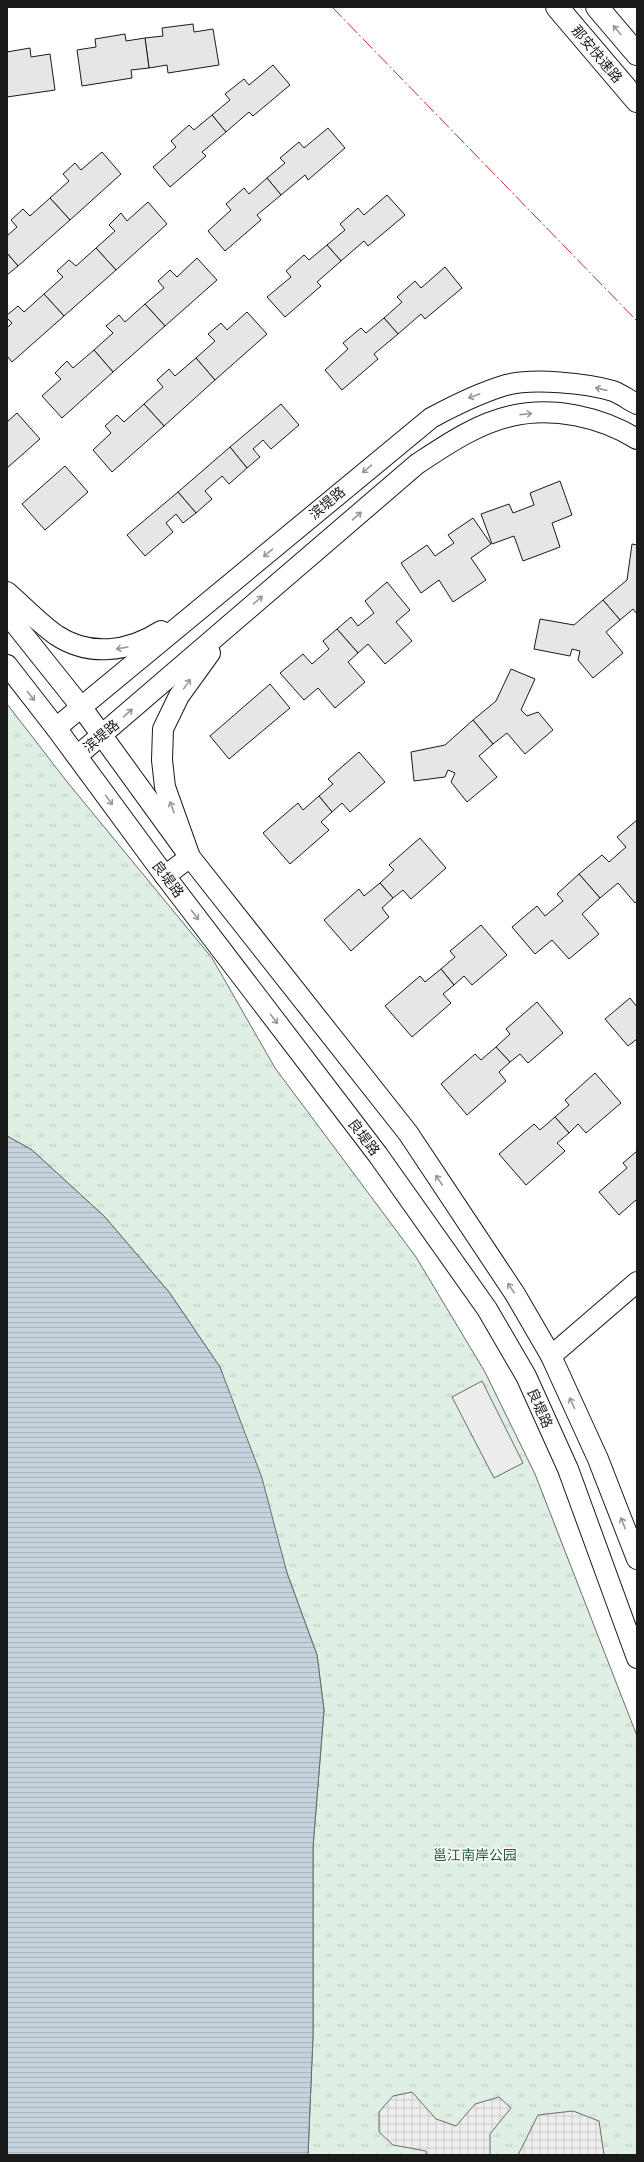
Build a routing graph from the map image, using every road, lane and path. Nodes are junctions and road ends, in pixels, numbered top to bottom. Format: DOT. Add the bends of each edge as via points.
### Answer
graph roads {
  1 [pos="557,7"];
  2 [pos="597,7"];
  3 [pos="637,54"];
  4 [pos="637,101"];
  5 [pos="637,404"];
  6 [pos="637,439"];
  7 [pos="7,592"];
  8 [pos="216,596"];
  9 [pos="7,614"];
  10 [pos="236,620"];
  11 [pos="7,665"];
  12 [pos="82,708"];
  13 [pos="56,728"];
  14 [pos="101,736"];
  15 [pos="77,756"];
  16 [pos="190,857"];
  17 [pos="165,876"];
  18 [pos="637,1282"];
  19 [pos="551,1356"];
  20 [pos="637,1559"];
  21 [pos="637,1658"];
  1 -- 4 [label="highway, 那安快速路"];
  3 -- 2 [label="highway, one-way"];
  5 -- 8 [label="main road, 滨堤路, one-way" via="613,391 581,384 545,382 508,385 470,398 431,418 398,443"];
  10 -- 6 [label="main road, 滨堤路, one-way" via="417,464 447,444 484,425 512,416 543,413 574,415 603,422"];
  8 -- 7 [label="main road, one-way" via="151,638 126,648 106,650 90,649 56,635"];
  8 -- 10 [label="main road" via="191,624 193,637 200,641 208,641"];
  8 -- 12 [label="main road, 滨堤路"];
  9 -- 12 [label="main road"];
  14 -- 10 [label="main road, 滨堤路, one-way"];
  16 -- 10 [label="main road, one-way" via="166,788 162,760 163,729 179,696"];
  11 -- 13 [label="main road, 良堤路, one-way"];
  12 -- 13 [label="main road, 滨堤路"];
  12 -- 14 [label="main road"];
  13 -- 15 [label="main road, 良堤路"];
  14 -- 15 [label="main road, 滨堤路"];
  14 -- 16 [label="main road"];
  15 -- 17 [label="main road, 良堤路, one-way"];
  16 -- 17 [label="main road"];
  19 -- 16 [label="main road, one-way" via="515,1294 408,1133"];
  17 -- 21 [label="main road, 良堤路, one-way" via="378,1155 487,1309 526,1376 568,1469"];
  18 -- 19 [label="main road"];
  20 -- 19 [label="main road, one-way" via="598,1459"];
}
